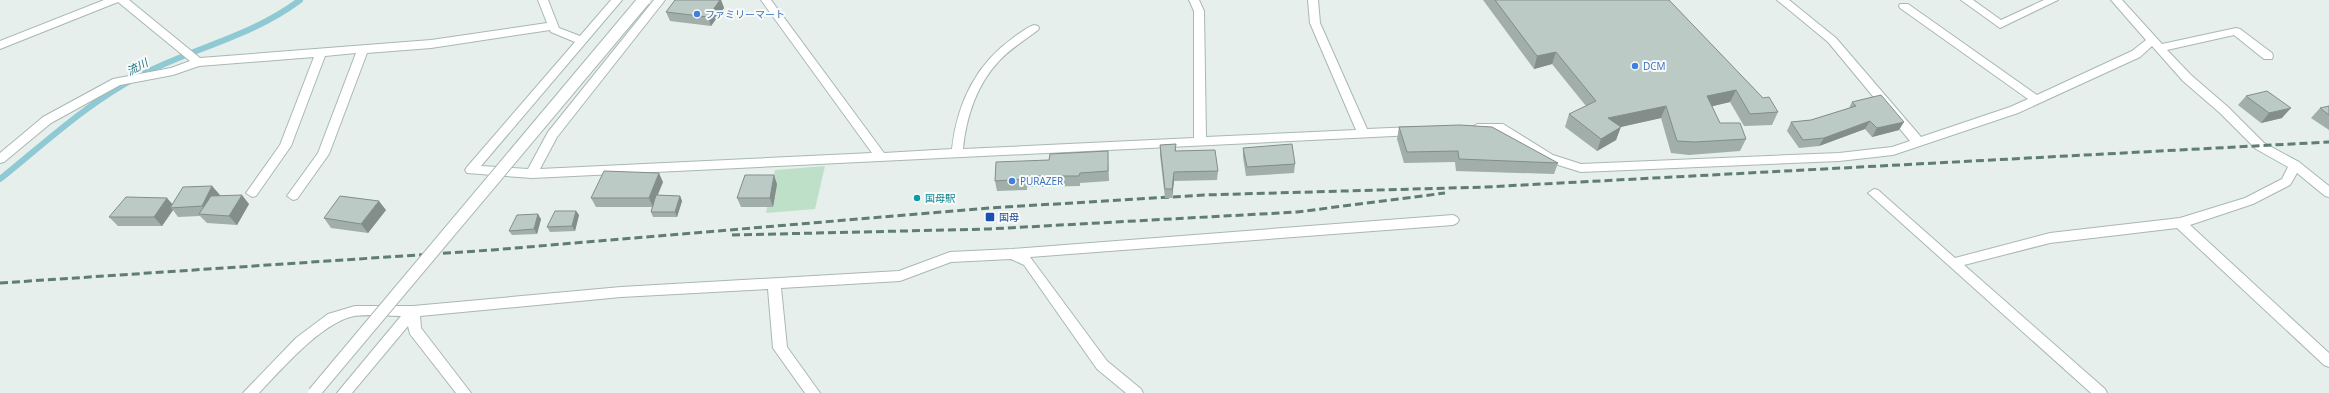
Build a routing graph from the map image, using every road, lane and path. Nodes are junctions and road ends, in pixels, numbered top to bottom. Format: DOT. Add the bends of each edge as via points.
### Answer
graph roads {
  1 [pos="114,0"];
  2 [pos="122,0"];
  3 [pos="543,0"];
  4 [pos="617,0"];
  5 [pos="644,0"];
  6 [pos="660,0"];
  7 [pos="766,0"];
  8 [pos="1194,0"];
  9 [pos="1313,0"];
  10 [pos="1782,0"];
  11 [pos="1966,0"];
  12 [pos="2053,0"];
  13 [pos="2116,0"];
  14 [pos="1904,6"];
  15 [pos="553,26"];
  16 [pos="1034,28"];
  17 [pos="581,40"];
  18 [pos="0,45"];
  19 [pos="2155,45"];
  20 [pos="363,49"];
  21 [pos="322,52"];
  22 [pos="2268,56"];
  23 [pos="198,62"];
  24 [pos="2037,100"];
  25 [pos="1469,128"];
  26 [pos="1424,130"];
  27 [pos="1363,133"];
  28 [pos="1200,141"];
  29 [pos="1918,142"];
  30 [pos="957,153"];
  31 [pos="881,157"];
  32 [pos="0,159"];
  33 [pos="2295,165"];
  34 [pos="532,174"];
  35 [pos="252,193"];
  36 [pos="2329,193"];
  37 [pos="1874,194"];
  38 [pos="293,196"];
  39 [pos="1453,220"];
  40 [pos="2180,223"];
  41 [pos="1012,254"];
  42 [pos="1953,263"];
  43 [pos="774,283"];
  44 [pos="413,311"];
  45 [pos="2329,361"];
  46 [pos="250,393"];
  47 [pos="314,393"];
  48 [pos="344,393"];
  49 [pos="464,393"];
  50 [pos="813,393"];
  51 [pos="1136,393"];
  52 [pos="2100,393"];
  1 -- 18 [label="street"];
  2 -- 23 [label="street"];
  3 -- 15 [label="street"];
  4 -- 17 [label="street"];
  5 -- 47 [label="street, bridge"];
  6 -- 34 [label="street" via="552,135"];
  7 -- 31 [label="street"];
  8 -- 28 [label="street" via="1199,11"];
  9 -- 27 [label="street" via="1314,23"];
  10 -- 29 [label="street" via="1832,40"];
  11 -- 12 [label="street" via="2000,25"];
  13 -- 19 [label="street"];
  14 -- 24 [label="street"];
  15 -- 17 [label="street" via="555,30"];
  15 -- 20 [label="street" via="431,44"];
  16 -- 30 [label="street" via="994,59 980,77 958,138"];
  17 -- 34 [label="street" via="471,170"];
  19 -- 22 [label="street" via="2236,31"];
  19 -- 24 [label="street"];
  19 -- 33 [label="street" via="2260,146"];
  20 -- 21 [label="street"];
  20 -- 38 [label="street" via="322,154"];
  21 -- 23 [label="street"];
  21 -- 35 [label="street" via="284,146"];
  23 -- 32 [label="street" via="173,71 117,82 47,120"];
  24 -- 29 [label="street"];
  25 -- 29 [label="street" via="1499,127 1549,158 1581,168 1839,157 1893,151"];
  26 -- 27 [label="street"];
  27 -- 28 [label="street"];
  28 -- 30 [label="street"];
  30 -- 31 [label="street"];
  31 -- 34 [label="street"];
  33 -- 36 [label="street"];
  33 -- 40 [label="street" via="2286,182 2249,201"];
  37 -- 42 [label="street"];
  39 -- 41 [label="street"];
  40 -- 42 [label="street" via="2050,238"];
  40 -- 45 [label="street"];
  41 -- 43 [label="street" via="950,256 900,276"];
  41 -- 51 [label="street" via="1028,262 1102,365"];
  42 -- 52 [label="street"];
  43 -- 44 [label="street" via="621,292"];
  43 -- 50 [label="street" via="780,348"];
  44 -- 46 [label="street" via="355,310 333,318 301,342"];
  44 -- 48 [label="street"];
  44 -- 49 [label="street" via="415,330"];
}
